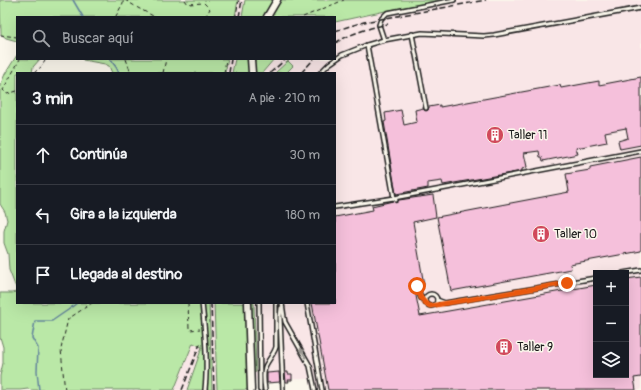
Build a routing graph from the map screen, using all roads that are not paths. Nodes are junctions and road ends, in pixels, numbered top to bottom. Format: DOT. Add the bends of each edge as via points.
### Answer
graph roads {
  1 [pos="278,0"];
  2 [pos="454,0"];
  3 [pos="641,8"];
  4 [pos="268,16"];
  5 [pos="412,34"];
  6 [pos="384,40"];
  7 [pos="367,45"];
  8 [pos="336,59"];
  9 [pos="251,60"];
  10 [pos="335,60"];
  11 [pos="252,72"];
  12 [pos="321,72"];
  13 [pos="426,108"];
  14 [pos="641,151"];
  15 [pos="395,199"];
  16 [pos="336,207"];
  17 [pos="641,270"];
  18 [pos="629,272"];
  19 [pos="593,279"];
  20 [pos="417,286"];
  21 [pos="437,300"];
  22 [pos="425,301"];
  23 [pos="445,303"];
  24 [pos="202,304"];
  25 [pos="248,304"];
  26 [pos="259,304"];
  27 [pos="276,304"];
  28 [pos="281,304"];
  29 [pos="281,304"];
  30 [pos="307,304"];
  31 [pos="434,305"];
  32 [pos="283,389"];
  33 [pos="205,390"];
  34 [pos="251,390"];
  35 [pos="260,390"];
  36 [pos="264,390"];
  37 [pos="315,390"];
  38 [pos="322,390"];
  1 -- 4 [label="street"];
  2 -- 6 [label="lane" via="387,13 378,25"];
  3 -- 5 [label="lane" via="489,36"];
  5 -- 6 [label="lane"];
  5 -- 13 [label="lane"];
  6 -- 7 [label="lane"];
  7 -- 8 [label="lane"];
  7 -- 15 [label="lane"];
  9 -- 11 [label="street"];
  10 -- 12 [label="lane"];
  14 -- 15 [label="lane"];
  15 -- 16 [label="lane"];
  17 -- 18 [label="lane"];
  19 -- 23 [label="lane"];
  20 -- 22 [label="lane" via="421,298"];
  21 -- 22 [label="lane" via="434,294 430,294 425,297"];
  21 -- 23 [label="lane"];
  21 -- 31 [label="lane"];
  22 -- 31 [label="lane" via="428,305"];
  23 -- 31 [label="lane"];
  24 -- 33 [label="lane"];
  25 -- 34 [label="street"];
  26 -- 35 [label="lane"];
  27 -- 36 [label="lane" via="276,347 265,367"];
  28 -- 32 [label="lane"];
  37 -- 29 [label="lane, one-way" via="310,366 285,322"];
  30 -- 38 [label="lane"];
}
